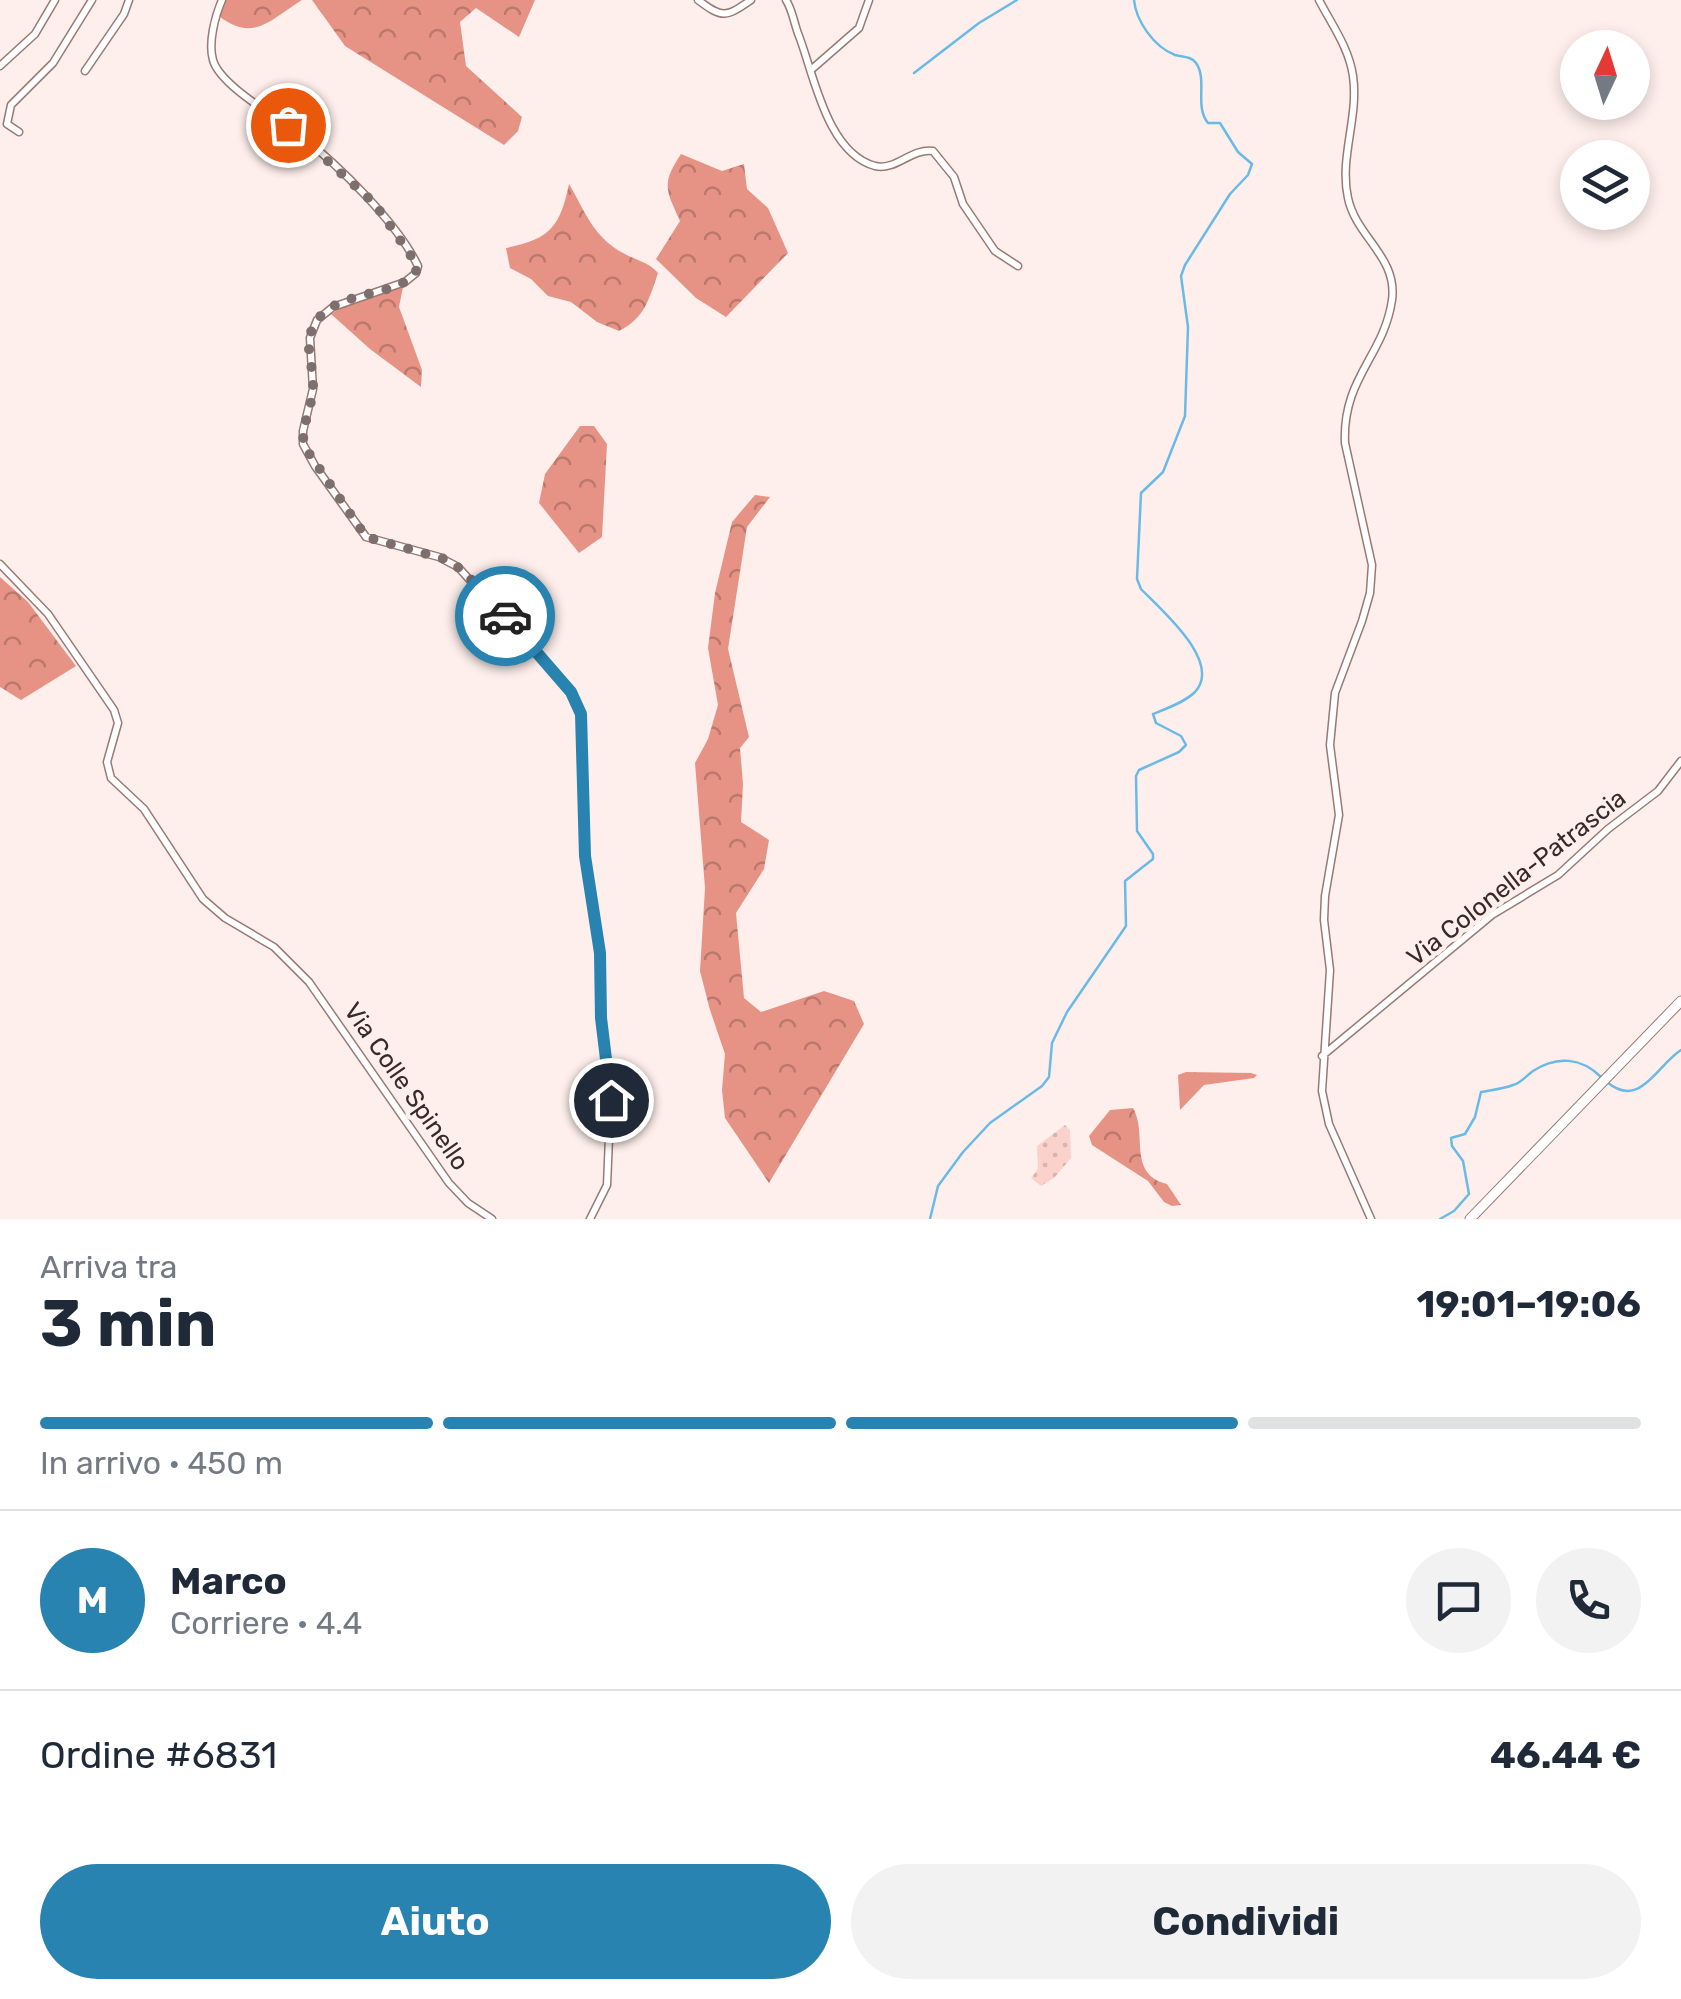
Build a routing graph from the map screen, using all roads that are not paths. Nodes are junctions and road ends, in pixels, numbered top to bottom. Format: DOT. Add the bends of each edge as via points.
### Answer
graph roads {
  1 [pos="55,0"];
  2 [pos="92,0"];
  3 [pos="129,0"];
  4 [pos="222,0"];
  5 [pos="698,0"];
  6 [pos="751,0"];
  7 [pos="786,0"];
  8 [pos="869,0"];
  9 [pos="1319,0"];
  10 [pos="0,66"];
  11 [pos="812,69"];
  12 [pos="85,71"];
  13 [pos="19,132"];
  14 [pos="1018,266"];
  15 [pos="0,564"];
  16 [pos="1681,761"];
  17 [pos="1681,1001"];
  18 [pos="1322,1056"];
  19 [pos="492,1219"];
  20 [pos="590,1219"];
  21 [pos="1372,1219"];
  22 [pos="1470,1219"];
  1 -- 10 [label="street" via="35,34"];
  2 -- 13 [label="street" via="53,63 9,108 7,124"];
  3 -- 12 [label="street"];
  4 -- 20 [label="street" via="212,52 217,69 369,198 418,266 404,282 341,302 314,324 312,398 302,434 307,452 366,537 458,567 580,709 585,856 611,1096 607,1186"];
  5 -- 6 [label="street" via="725,15"];
  7 -- 11 [label="street"];
  8 -- 11 [label="street" via="859,28"];
  9 -- 18 [label="street" via="1354,81 1348,197 1356,222 1386,262 1393,288 1384,331 1348,399 1344,424 1372,564 1370,593 1334,704 1330,745 1339,814 1325,896 1330,970"];
  11 -- 14 [label="street" via="818,100 845,144 880,167 933,150 995,251"];
  15 -- 19 [label="street, Via Colle Spinello" via="48,614 116,713 107,766 112,780 144,808 207,902 296,968 449,1184"];
  16 -- 18 [label="street, Via Colonella-Patrascia" via="1658,791 1558,875 1492,915"];
  17 -- 22 [label="main road"];
  18 -- 21 [label="street" via="1328,1124"];
}
